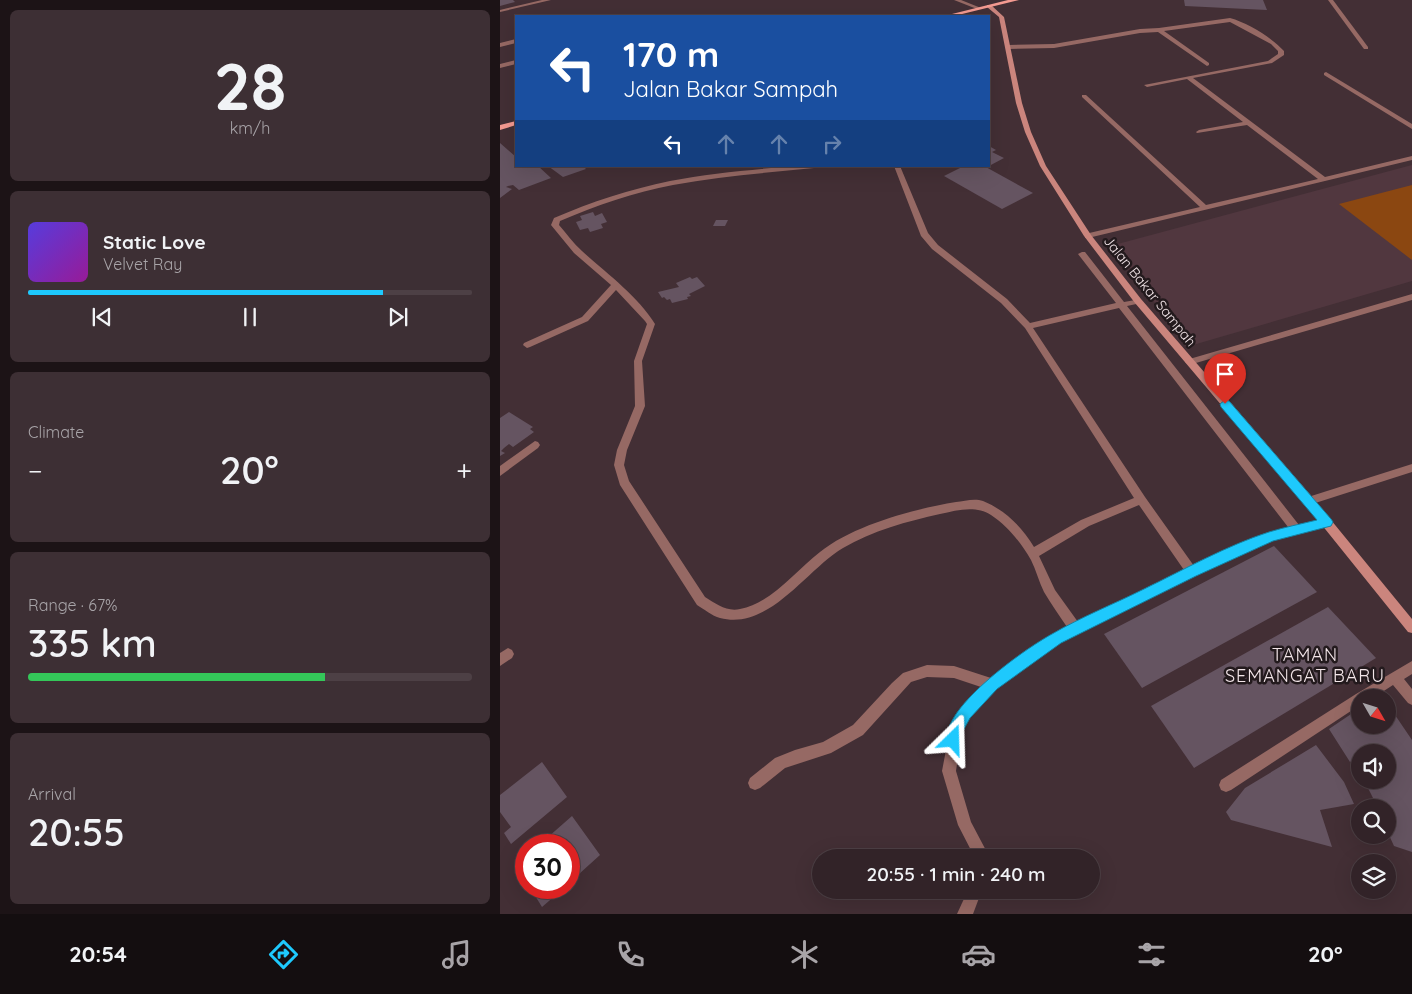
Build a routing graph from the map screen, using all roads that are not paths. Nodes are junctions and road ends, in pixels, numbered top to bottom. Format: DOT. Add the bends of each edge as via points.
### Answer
graph roads {
  1 [pos="549,0"];
  2 [pos="956,0"];
  3 [pos="1016,0"];
  4 [pos="1330,0"];
  5 [pos="989,6"];
  6 [pos="979,8"];
  7 [pos="500,11"];
  8 [pos="951,15"];
  9 [pos="1159,30"];
  10 [pos="515,41"];
  11 [pos="500,45"];
  12 [pos="1008,47"];
  13 [pos="1366,48"];
  14 [pos="515,62"];
  15 [pos="1207,64"];
  16 [pos="500,66"];
  17 [pos="1326,74"];
  18 [pos="1188,77"];
  19 [pos="1147,85"];
  20 [pos="1084,96"];
  21 [pos="515,123"];
  22 [pos="1247,123"];
  23 [pos="500,128"];
  24 [pos="1412,128"];
  25 [pos="1199,132"];
  26 [pos="1412,158"];
  27 [pos="796,167"];
  28 [pos="897,167"];
  29 [pos="779,168"];
  30 [pos="1323,179"];
  31 [pos="1204,207"];
  32 [pos="1088,236"];
  33 [pos="1082,254"];
  34 [pos="616,286"];
  35 [pos="1412,296"];
  36 [pos="1138,301"];
  37 [pos="1121,305"];
  38 [pos="1028,326"];
  39 [pos="527,345"];
  40 [pos="1189,362"];
  41 [pos="535,445"];
  42 [pos="1412,468"];
  43 [pos="500,472"];
  44 [pos="1141,500"];
  45 [pos="1309,501"];
  46 [pos="1327,522"];
  47 [pos="1296,529"];
  48 [pos="1033,554"];
  49 [pos="1192,572"];
  50 [pos="1412,628"];
  51 [pos="1076,629"];
  52 [pos="1412,667"];
  53 [pos="1394,677"];
  54 [pos="992,684"];
  55 [pos="1375,689"];
  56 [pos="1412,700"];
  57 [pos="1351,704"];
  58 [pos="755,783"];
  59 [pos="1226,784"];
  60 [pos="978,849"];
  61 [pos="971,899"];
  62 [pos="965,914"];
  1 -- 7 [label="street"];
  2 -- 6 [label="street"];
  3 -- 5 [label="main road"];
  4 -- 13 [label="street"];
  5 -- 6 [label="main road"];
  5 -- 12 [label="main road, Jalan Bakar Sampah" via="1001,17"];
  6 -- 8 [label="main road"];
  9 -- 12 [label="street" via="1054,46"];
  9 -- 15 [label="street"];
  9 -- 18 [label="street" via="1230,20 1266,38 1281,51 1278,58 1270,62"];
  10 -- 11 [label="street"];
  12 -- 32 [label="main road, Jalan Bakar Sampah" via="1028,132 1044,166"];
  14 -- 16 [label="street"];
  17 -- 24 [label="street"];
  18 -- 19 [label="street"];
  18 -- 22 [label="street"];
  20 -- 31 [label="street"];
  21 -- 23 [label="main road"];
  22 -- 25 [label="street"];
  22 -- 30 [label="street"];
  26 -- 30 [label="street"];
  27 -- 29 [label="street"];
  28 -- 38 [label="street" via="924,234 935,247 1004,301"];
  29 -- 34 [label="street" via="671,183 592,205 557,220 555,225 577,251"];
  30 -- 31 [label="street"];
  31 -- 32 [label="street"];
  32 -- 36 [label="main road, Jalan Bakar Sampah"];
  33 -- 37 [label="street"];
  34 -- 39 [label="street" via="585,319"];
  34 -- 48 [label="street" via="651,324 638,361 640,406 622,450 620,465 624,482 711,610 723,616 752,612 768,604 826,552 842,543 916,515 970,504 988,507 1001,516"];
  35 -- 40 [label="street"];
  36 -- 37 [label="street"];
  36 -- 40 [label="main road, Jalan Bakar Sampah"];
  37 -- 38 [label="street"];
  37 -- 47 [label="street"];
  38 -- 44 [label="street"];
  40 -- 45 [label="main road, Jalan Bakar Sampah"];
  41 -- 43 [label="street"];
  42 -- 45 [label="street"];
  44 -- 48 [label="street" via="1078,525"];
  44 -- 49 [label="street"];
  45 -- 46 [label="main road, Jalan Bakar Sampah"];
  46 -- 47 [label="street"];
  46 -- 50 [label="main road, Jalan Bakar Sampah"];
  47 -- 49 [label="street" via="1271,536"];
  48 -- 51 [label="street" via="1048,590"];
  49 -- 51 [label="street"];
  51 -- 54 [label="street" via="1056,638"];
  52 -- 53 [label="street"];
  53 -- 55 [label="street"];
  53 -- 56 [label="street"];
  54 -- 58 [label="street" via="954,672 928,671 907,677 858,730 826,748 780,763"];
  54 -- 60 [label="street" via="965,713 956,729 950,752 949,771 965,825"];
  57 -- 59 [label="street"];
  61 -- 62 [label="street"];
}
